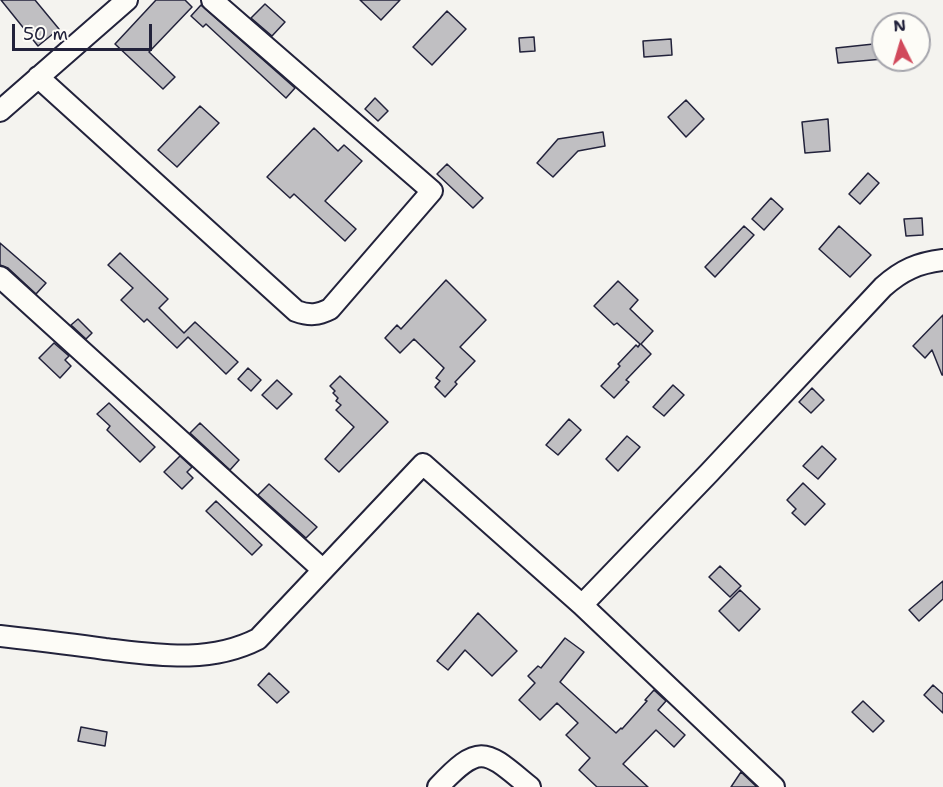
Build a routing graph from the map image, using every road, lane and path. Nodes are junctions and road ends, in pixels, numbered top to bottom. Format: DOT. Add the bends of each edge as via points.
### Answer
graph roads {
  1 [pos="127,0"];
  2 [pos="212,0"];
  3 [pos="38,77"];
  4 [pos="0,111"];
  5 [pos="943,260"];
  6 [pos="0,278"];
  7 [pos="323,570"];
  8 [pos="582,605"];
  9 [pos="0,636"];
  10 [pos="438,787"];
  11 [pos="531,787"];
  12 [pos="774,787"];
  1 -- 3 [label="street"];
  2 -- 3 [label="street" via="432,191 330,309 320,314 296,311"];
  3 -- 4 [label="street"];
  5 -- 8 [label="street" via="922,262 899,273 883,287"];
  6 -- 7 [label="street"];
  7 -- 8 [label="street" via="423,464"];
  7 -- 9 [label="street" via="258,639 224,652 167,656"];
  8 -- 12 [label="street"];
  10 -- 11 [label="street" via="466,759 484,755 501,762"];
}
